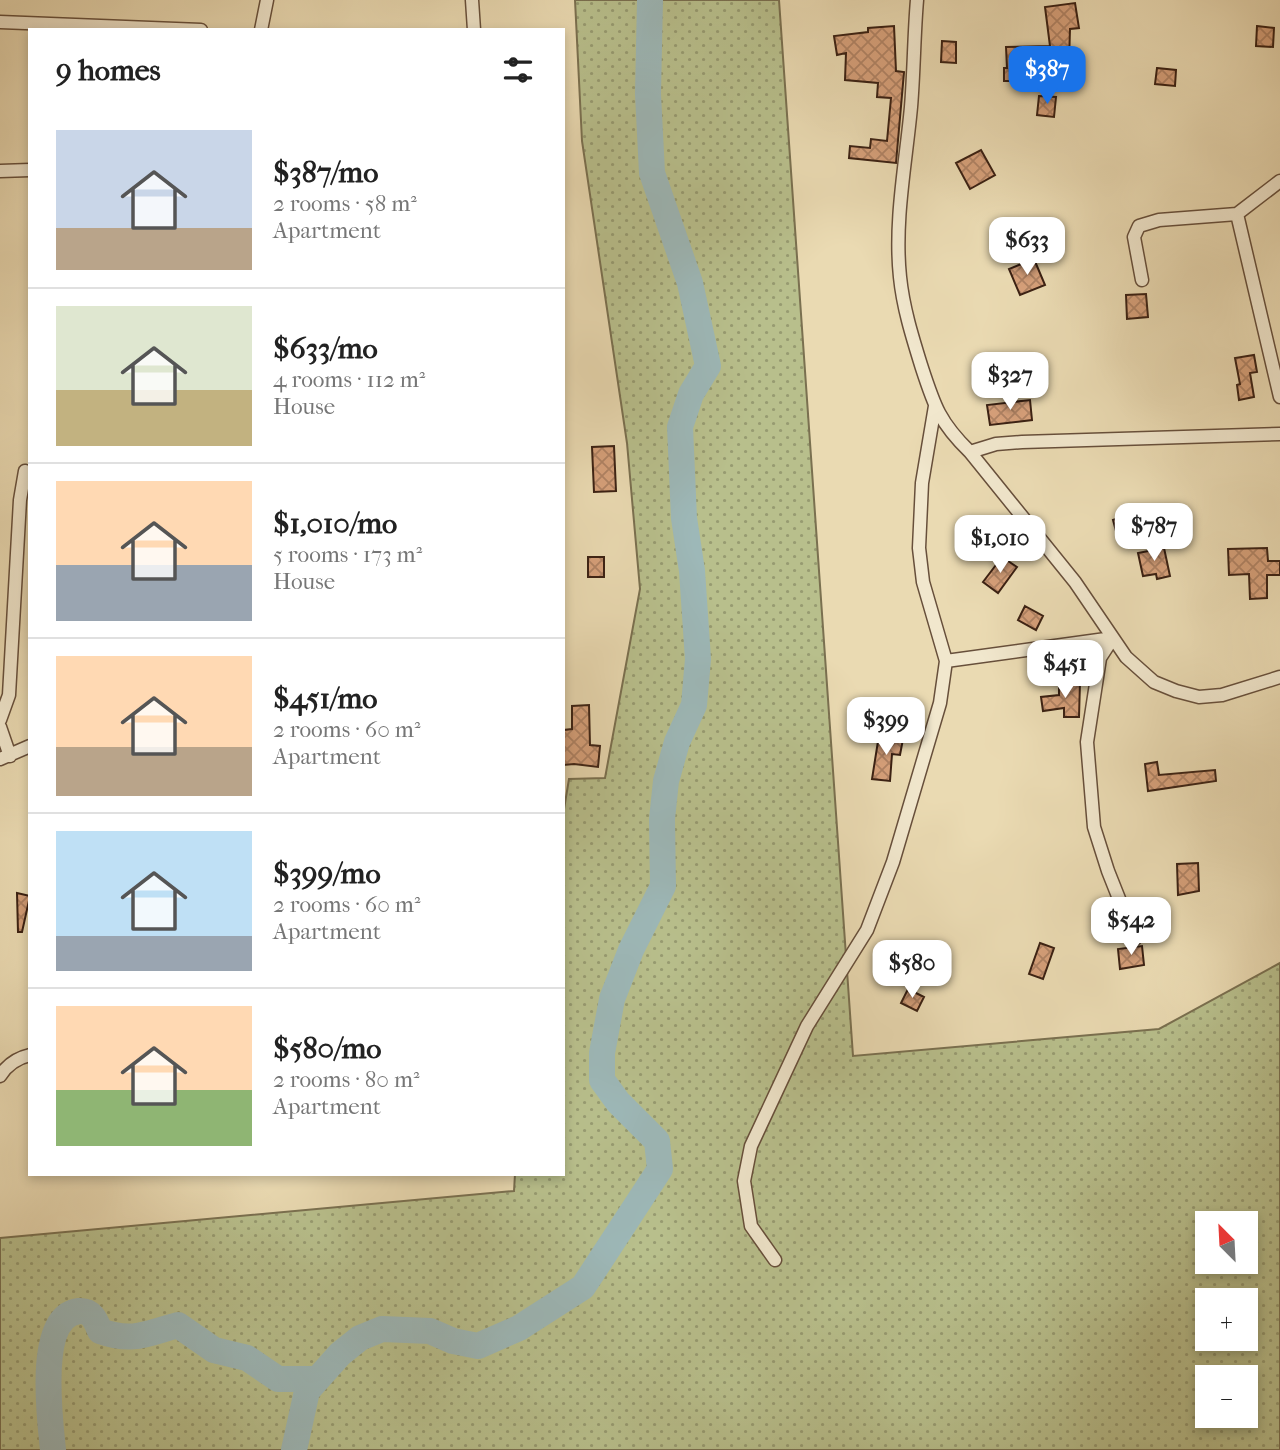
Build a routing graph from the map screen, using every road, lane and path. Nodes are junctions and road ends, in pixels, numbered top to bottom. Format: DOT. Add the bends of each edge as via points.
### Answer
graph roads {
  1 [pos="267,0"];
  2 [pos="472,0"];
  3 [pos="917,0"];
  4 [pos="0,22"];
  5 [pos="151,28"];
  6 [pos="261,28"];
  7 [pos="474,28"];
  8 [pos="28,170"];
  9 [pos="0,171"];
  10 [pos="1280,181"];
  11 [pos="1237,215"];
  12 [pos="1142,280"];
  13 [pos="1280,397"];
  14 [pos="934,406"];
  15 [pos="1280,435"];
  16 [pos="970,452"];
  17 [pos="25,471"];
  18 [pos="1113,638"];
  19 [pos="946,662"];
  20 [pos="1280,677"];
  21 [pos="0,720"];
  22 [pos="0,727"];
  23 [pos="28,747"];
  24 [pos="5,758"];
  25 [pos="1135,939"];
  26 [pos="28,1055"];
  27 [pos="0,1076"];
  28 [pos="775,1260"];
  1 -- 6 [label="street"];
  2 -- 7 [label="street"];
  3 -- 14 [label="street" via="900,276"];
  4 -- 5 [label="street"];
  8 -- 9 [label="street"];
  10 -- 11 [label="street"];
  11 -- 12 [label="street" via="1159,220 1139,226 1134,237"];
  11 -- 13 [label="street"];
  14 -- 16 [label="street"];
  14 -- 19 [label="street" via="922,483 919,548 925,592"];
  15 -- 16 [label="street" via="1022,442"];
  16 -- 18 [label="street" via="1075,582"];
  17 -- 21 [label="street" via="9,695"];
  18 -- 19 [label="street"];
  18 -- 20 [label="street" via="1154,682 1199,697 1222,695"];
  18 -- 25 [label="street" via="1100,658 1087,742 1094,827"];
  19 -- 28 [label="street" via="940,703 867,930 807,1026 751,1146 744,1181 751,1226"];
  22 -- 24 [label="street"];
  23 -- 24 [label="street"];
  26 -- 27 [label="street" via="5,1067"];
}
